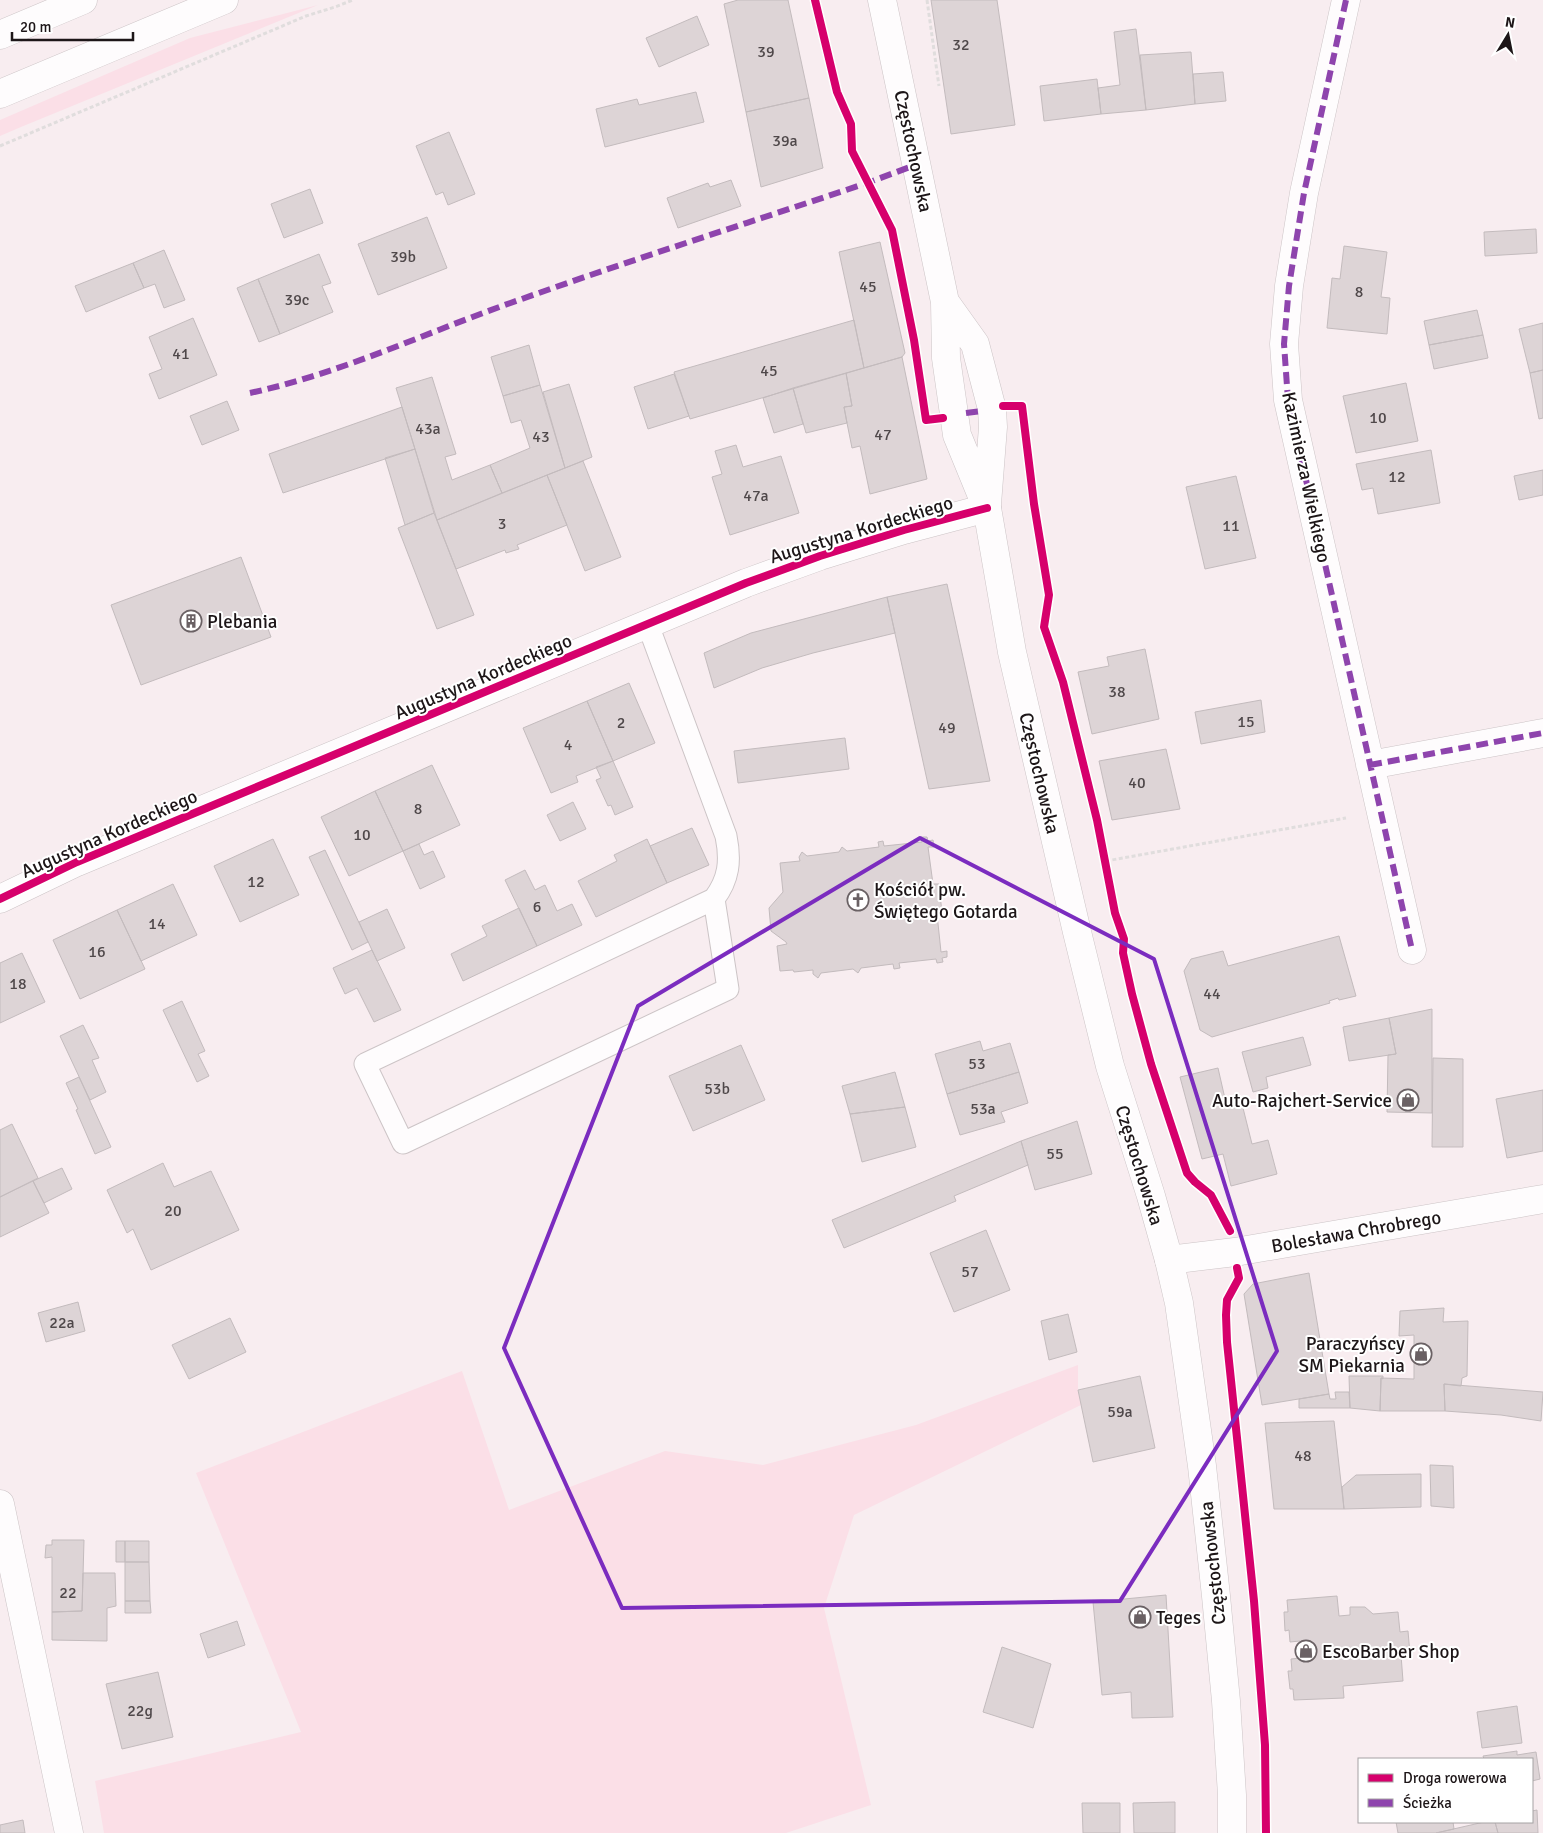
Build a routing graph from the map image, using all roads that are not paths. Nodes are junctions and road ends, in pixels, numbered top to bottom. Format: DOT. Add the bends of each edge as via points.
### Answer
graph roads {
  1 [pos="83,0"];
  2 [pos="224,0"];
  3 [pos="882,0"];
  4 [pos="1346,0"];
  5 [pos="0,35"];
  6 [pos="0,94"];
  7 [pos="945,302"];
  8 [pos="987,508"];
  9 [pos="648,625"];
  10 [pos="1543,734"];
  11 [pos="1370,765"];
  12 [pos="0,899"];
  13 [pos="714,899"];
  14 [pos="1412,950"];
  15 [pos="1543,1199"];
  16 [pos="1169,1260"];
  17 [pos="0,1504"];
  18 [pos="69,1833"];
  19 [pos="1232,1833"];
  1 -- 5 [label="street"];
  2 -- 6 [label="street"];
  3 -- 7 [label="street, Częstochowska"];
  4 -- 11 [label="street, Kazimierza Wielkiego" via="1304,193 1289,286 1284,344 1288,400"];
  7 -- 8 [label="street, Częstochowska" via="946,358 957,435"];
  7 -- 8 [label="street, Częstochowska" via="975,344 992,409 994,427"];
  8 -- 9 [label="street, Augustyna Kordeckiego" via="820,556"];
  8 -- 16 [label="street, Częstochowska" via="1012,652 1085,967 1110,1066"];
  9 -- 12 [label="street, Augustyna Kordeckiego" via="77,862"];
  9 -- 13 [label="lane" via="726,836 730,855 728,873"];
  10 -- 11 [label="street"];
  11 -- 14 [label="street, Kazimierza Wielkiego"];
  13 -- 13 [label="lane" via="728,989 403,1143 365,1064"];
  15 -- 16 [label="street, Bolesława Chrobrego" via="1235,1252"];
  16 -- 19 [label="street, Częstochowska" via="1186,1350 1216,1596 1226,1701"];
  17 -- 18 [label="street"];
}
